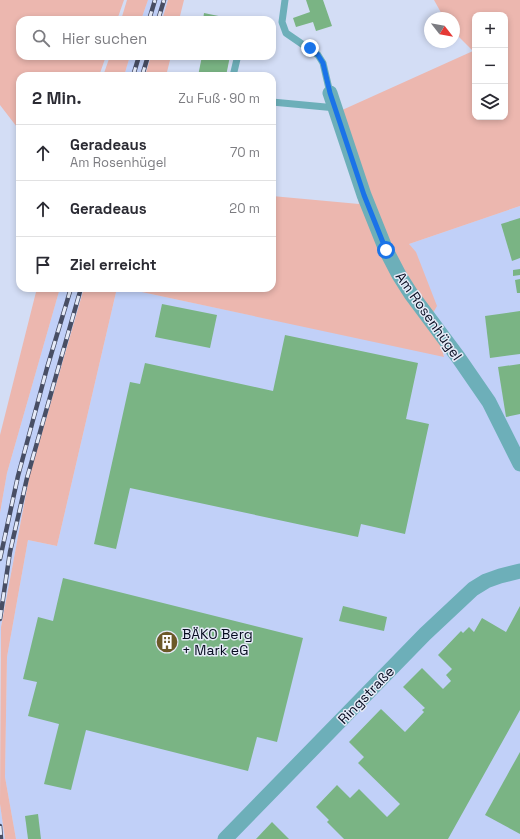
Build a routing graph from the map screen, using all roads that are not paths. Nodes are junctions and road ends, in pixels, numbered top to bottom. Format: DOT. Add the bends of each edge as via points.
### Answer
graph roads {
  1 [pos="285,0"];
  2 [pos="237,60"];
  3 [pos="235,72"];
  4 [pos="330,93"];
  5 [pos="276,102"];
  6 [pos="336,108"];
  7 [pos="520,464"];
  8 [pos="520,571"];
  9 [pos="225,839"];
  1 -- 4 [label="lane" via="282,22 286,34 318,55 323,63"];
  2 -- 3 [label="lane"];
  4 -- 6 [label="street, Am Rosenhügel"];
  5 -- 6 [label="lane"];
  6 -- 7 [label="street, Am Rosenhügel" via="364,195 386,250 411,294 488,402"];
  8 -- 9 [label="street, Ringstraße" via="486,581 473,590 425,634"];
}
